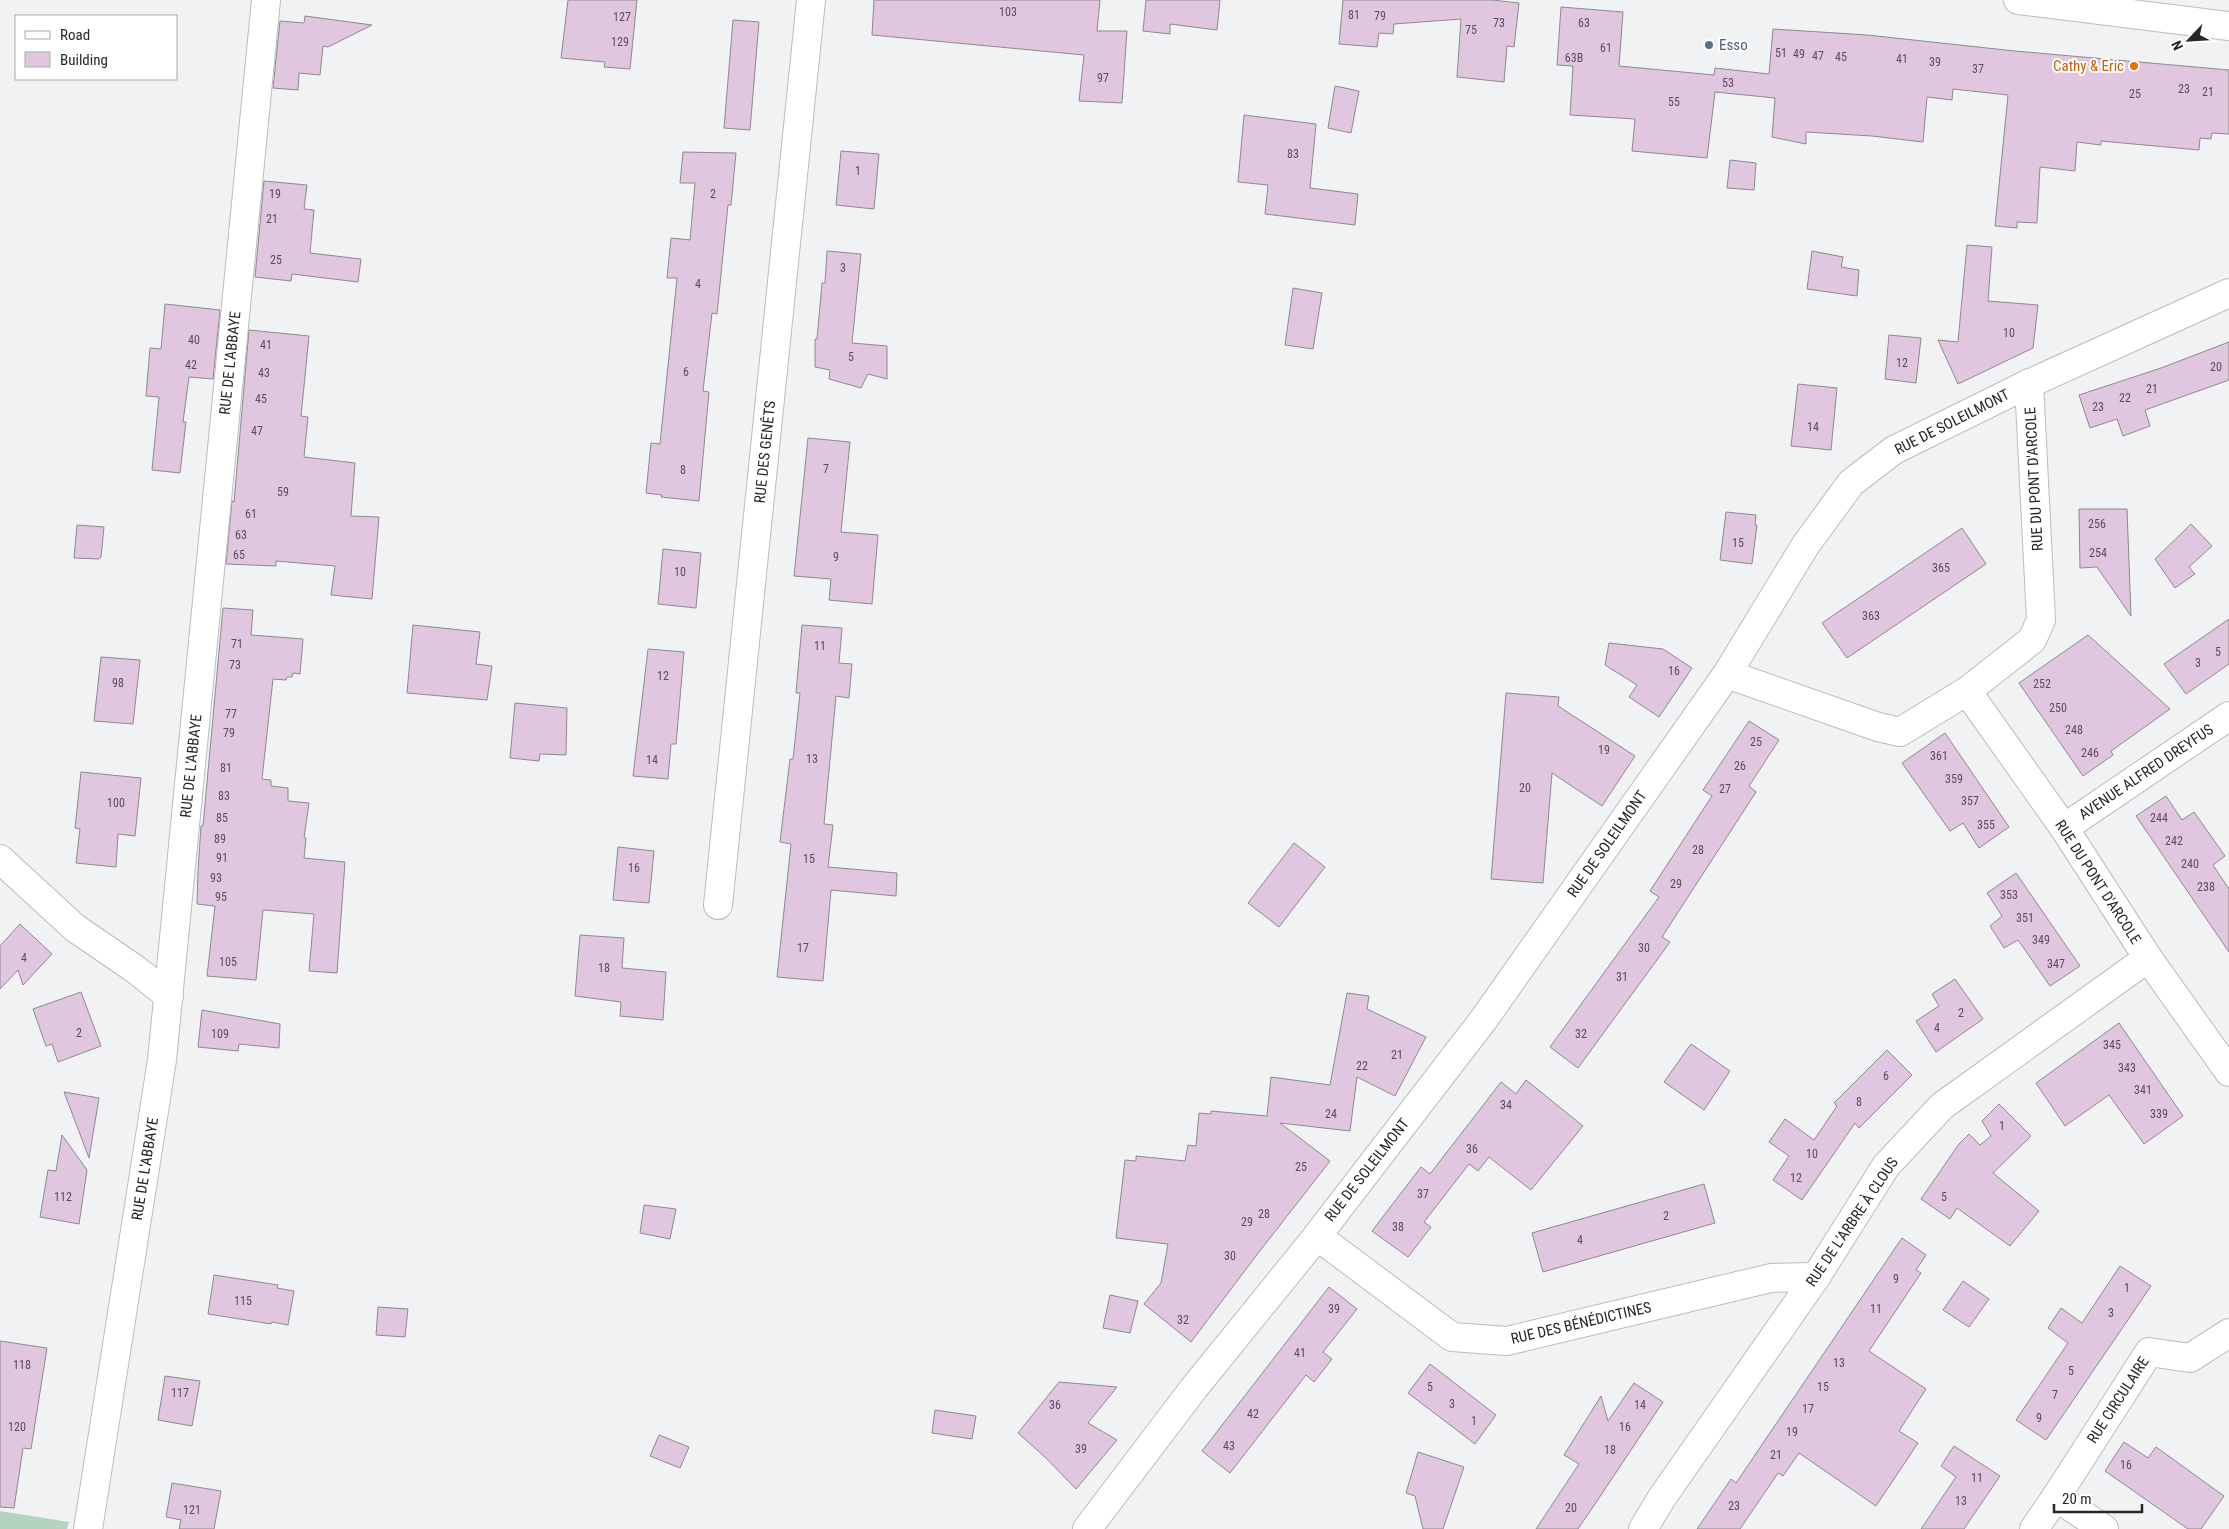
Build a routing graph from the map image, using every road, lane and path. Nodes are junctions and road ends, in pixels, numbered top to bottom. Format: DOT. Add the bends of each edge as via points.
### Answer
graph roads {
  1 [pos="811,0"];
  2 [pos="2030,1"];
  3 [pos="265,9"];
  4 [pos="2229,26"];
  5 [pos="2229,293"];
  6 [pos="2029,383"];
  7 [pos="1728,674"];
  8 [pos="1967,691"];
  9 [pos="2229,716"];
  10 [pos="2064,828"];
  11 [pos="0,859"];
  12 [pos="718,905"];
  13 [pos="2148,958"];
  14 [pos="169,996"];
  15 [pos="2229,1072"];
  16 [pos="1317,1236"];
  17 [pos="1816,1277"];
  18 [pos="2229,1332"];
  19 [pos="2056,1498"];
  20 [pos="88,1529"];
  21 [pos="1087,1529"];
  22 [pos="1643,1529"];
  23 [pos="2034,1529"];
  24 [pos="2104,1529"];
  1 -- 12 [label="street, RUE DES GENÊTS"];
  2 -- 4 [label="street"];
  3 -- 14 [label="street, RUE DE L'ABBAYE"];
  5 -- 6 [label="street, RUE DE SOLEILMONT"];
  6 -- 7 [label="street, RUE DE SOLEILMONT" via="1894,450 1851,483 1805,546"];
  6 -- 8 [label="street, RUE DU PONT D'ARCOLE" via="2041,620 2032,640"];
  7 -- 8 [label="street, RUE DU PONT D'ARCOLE" via="1900,732"];
  7 -- 16 [label="street, RUE DE SOLEILMONT" via="1484,1019"];
  8 -- 10 [label="street, RUE DU PONT D'ARCOLE"];
  9 -- 10 [label="street, AVENUE ALFRED DREYFUS"];
  10 -- 13 [label="street, RUE DU PONT D'ARCOLE"];
  11 -- 14 [label="street" via="76,928"];
  13 -- 15 [label="street, RUE DU PONT D'ARCOLE"];
  13 -- 17 [label="street, RUE DE L'ARBRE À CLOUS" via="1942,1106 1886,1166"];
  14 -- 20 [label="street, RUE DE L'ABBAYE" via="162,1060"];
  16 -- 17 [label="street, RUE DES BÉNÉDICTINES" via="1452,1337 1507,1342 1771,1278"];
  16 -- 21 [label="street, RUE DE SOLEILMONT" via="1194,1388"];
  17 -- 22 [label="street, RUE DE L'ARBRE À CLOUS"];
  18 -- 19 [label="street, RUE CIRCULAIRE" via="2190,1358 2149,1352"];
  19 -- 23 [label="street, RUE CIRCULAIRE"];
  19 -- 24 [label="street"];
}
